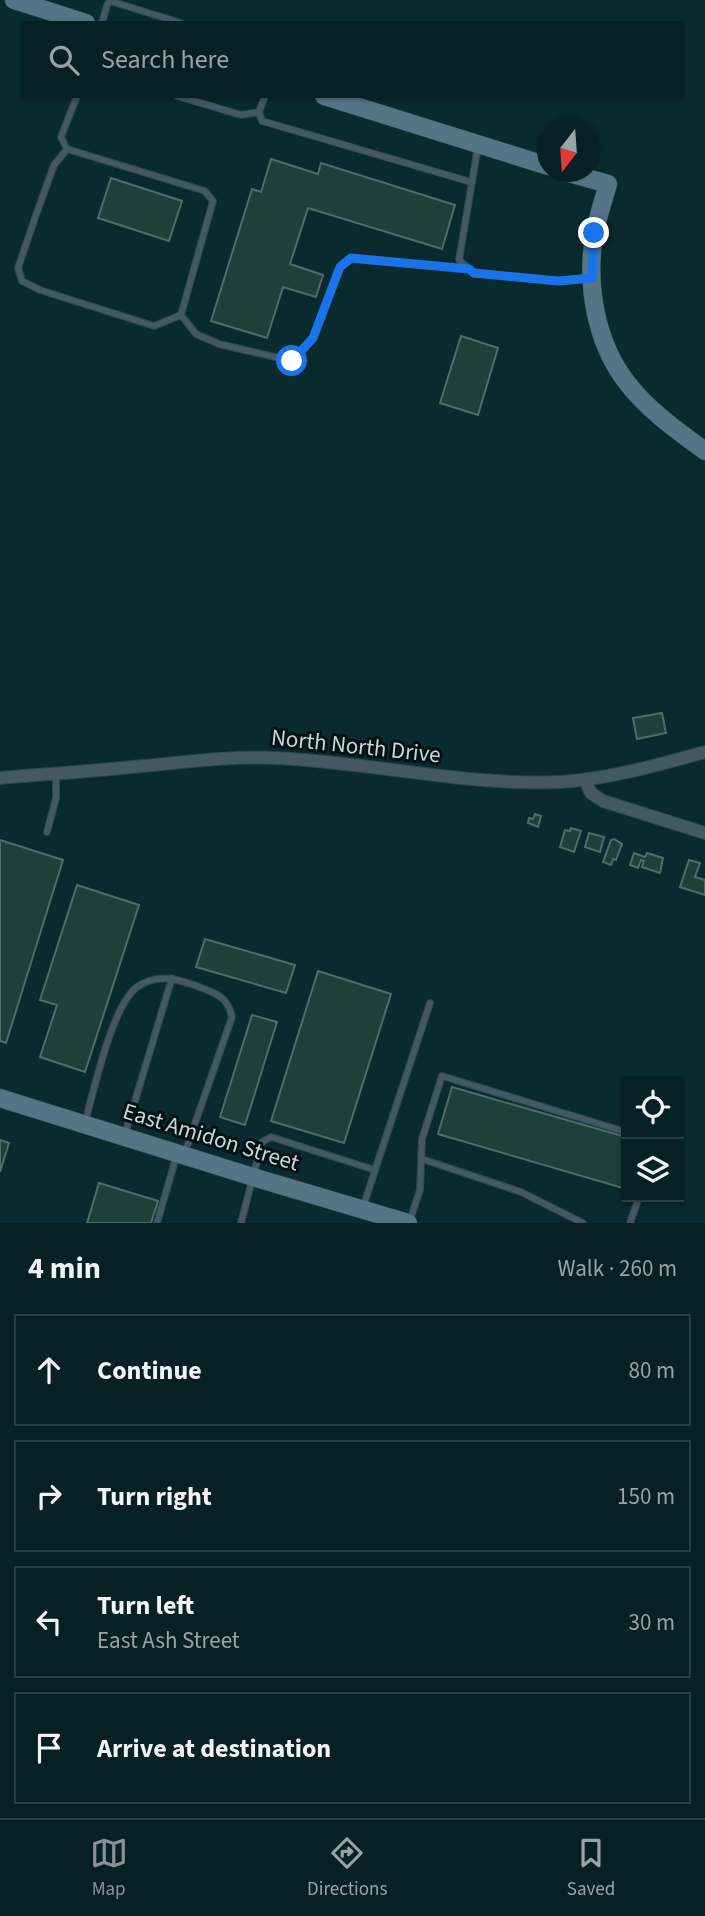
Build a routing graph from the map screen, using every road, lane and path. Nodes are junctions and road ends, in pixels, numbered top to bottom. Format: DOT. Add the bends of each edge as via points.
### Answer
graph roads {
  1 [pos="14,0"];
  2 [pos="80,21"];
  3 [pos="103,21"];
  4 [pos="175,21"];
  5 [pos="76,98"];
  6 [pos="184,98"];
  7 [pos="264,98"];
  8 [pos="330,98"];
  9 [pos="259,112"];
  10 [pos="479,144"];
  11 [pos="67,149"];
  12 [pos="537,162"];
  13 [pos="471,182"];
  14 [pos="600,182"];
  15 [pos="469,269"];
  16 [pos="592,278"];
  17 [pos="181,316"];
  18 [pos="705,451"];
  19 [pos="705,752"];
  20 [pos="57,773"];
  21 [pos="0,778"];
  22 [pos="585,780"];
  23 [pos="47,832"];
  24 [pos="705,833"];
  25 [pos="172,978"];
  26 [pos="430,1003"];
  27 [pos="0,1098"];
  28 [pos="84,1124"];
  29 [pos="621,1130"];
  30 [pos="124,1136"];
  31 [pos="181,1154"];
  32 [pos="422,1158"];
  33 [pos="375,1170"];
  34 [pos="253,1177"];
  35 [pos="637,1202"];
  36 [pos="362,1209"];
  37 [pos="157,1223"];
  38 [pos="241,1223"];
  39 [pos="408,1223"];
  40 [pos="583,1223"];
  41 [pos="630,1223"];
  1 -- 2 [label="street"];
  3 -- 4 [label="lane" via="110,1"];
  5 -- 11 [label="lane" via="61,137"];
  6 -- 9 [label="lane" via="241,115"];
  7 -- 9 [label="lane"];
  8 -- 10 [label="street"];
  9 -- 13 [label="lane" via="262,121"];
  10 -- 12 [label="street"];
  10 -- 13 [label="lane"];
  11 -- 17 [label="lane" via="205,191 213,201"];
  11 -- 17 [label="lane" via="54,165 36,215 18,268 22,281 155,326"];
  13 -- 15 [label="lane" via="459,260"];
  14 -- 16 [label="street" via="608,184 594,233"];
  15 -- 16 [label="lane" via="558,281"];
  15 -- 17 [label="lane" via="351,258 340,267 313,338 292,361 219,344 196,334"];
  16 -- 18 [label="street" via="601,330 617,369 646,404"];
  19 -- 22 [label="street, North North Drive"];
  20 -- 21 [label="street, North North Drive"];
  20 -- 22 [label="street, North North Drive" via="274,758 505,782"];
  20 -- 23 [label="lane"];
  22 -- 24 [label="street" via="591,793 603,801"];
  25 -- 28 [label="lane" via="136,988 117,1016"];
  25 -- 30 [label="lane"];
  25 -- 31 [label="lane" via="221,995 232,1017"];
  26 -- 33 [label="lane"];
  27 -- 28 [label="street, East Amidon Street"];
  28 -- 30 [label="street, East Amidon Street"];
  29 -- 32 [label="lane" via="442,1076 422,1139"];
  30 -- 31 [label="street, East Amidon Street"];
  31 -- 34 [label="street, East Amidon Street"];
  31 -- 37 [label="lane"];
  32 -- 39 [label="lane" via="420,1190"];
  32 -- 40 [label="lane" via="521,1192"];
  33 -- 34 [label="lane" via="271,1137 262,1142"];
  33 -- 36 [label="lane"];
  34 -- 36 [label="street, East Amidon Street"];
  34 -- 38 [label="lane"];
  35 -- 41 [label="lane"];
  36 -- 39 [label="street, East Amidon Street"];
}
